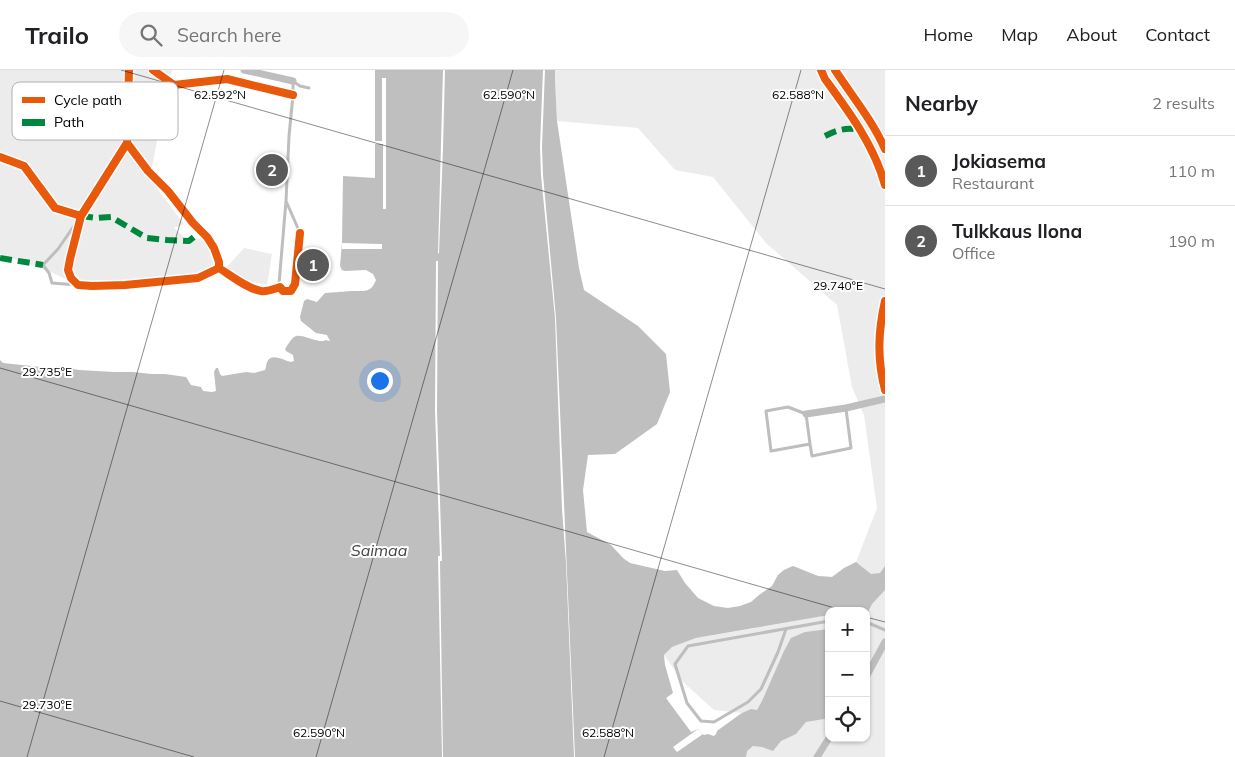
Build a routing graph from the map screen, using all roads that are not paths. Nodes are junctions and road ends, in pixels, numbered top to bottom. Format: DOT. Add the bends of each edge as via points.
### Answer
graph roads {
  1 [pos="244,70"];
  2 [pos="821,70"];
  3 [pos="293,81"];
  4 [pos="310,88"];
  5 [pos="127,140"];
  6 [pos="127,143"];
  7 [pos="885,184"];
  8 [pos="286,201"];
  9 [pos="81,216"];
  10 [pos="78,285"];
  11 [pos="885,301"];
  12 [pos="885,390"];
  13 [pos="885,399"];
  14 [pos="846,408"];
  15 [pos="806,414"];
  16 [pos="810,444"];
  17 [pos="825,622"];
  18 [pos="870,624"];
  19 [pos="786,629"];
  20 [pos="885,630"];
  21 [pos="885,642"];
  22 [pos="870,670"];
  23 [pos="827,742"];
  24 [pos="817,757"];
  1 -- 3 [label="street"];
  2 -- 7 [label="street" via="868,142"];
  3 -- 4 [label="lane"];
  3 -- 8 [label="lane"];
  5 -- 6 [label="street"];
  6 -- 9 [label="street"];
  6 -- 10 [label="street" via="207,237 214,248 219,268 198,278"];
  8 -- 8 [label="lane" via="300,233 295,284 291,290 283,291 279,284"];
  9 -- 10 [label="street" via="68,270"];
  9 -- 10 [label="lane" via="43,265 52,283"];
  11 -- 12 [label="street" via="879,340"];
  13 -- 14 [label="street"];
  14 -- 15 [label="street"];
  14 -- 16 [label="lane" via="851,448 812,456"];
  15 -- 16 [label="lane"];
  15 -- 16 [label="lane" via="788,408 766,411 771,451"];
  17 -- 19 [label="lane"];
  18 -- 20 [label="lane"];
  19 -- 19 [label="lane" via="688,646 674,664 687,703 701,721 714,722 748,702 761,689"];
  21 -- 22 [label="street"];
  23 -- 24 [label="street"];
}
